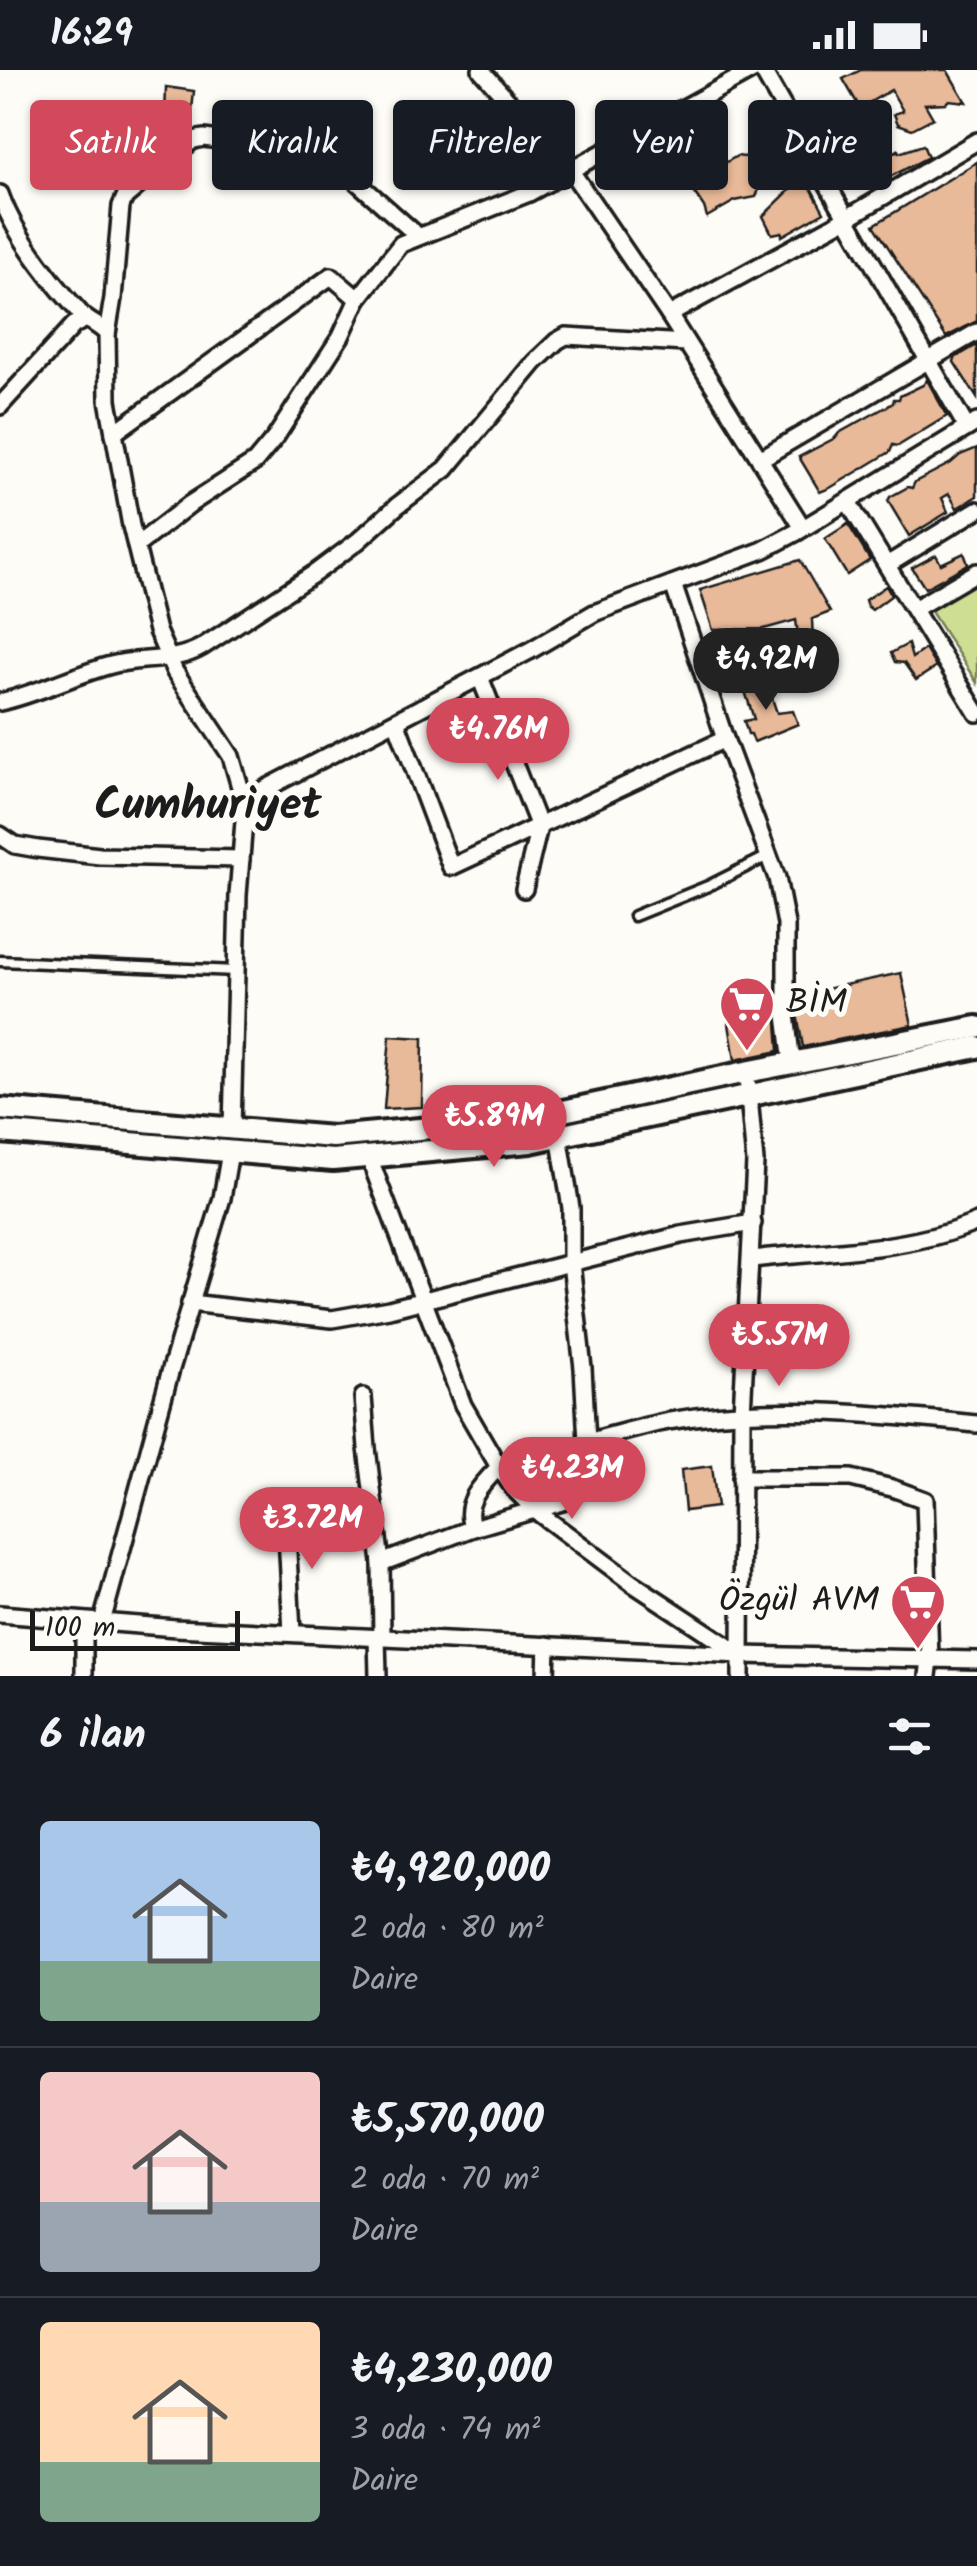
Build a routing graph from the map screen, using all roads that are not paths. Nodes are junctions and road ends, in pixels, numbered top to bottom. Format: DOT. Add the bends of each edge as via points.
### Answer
graph roads {
  1 [pos="463,70"];
  2 [pos="753,70"];
  3 [pos="762,70"];
  4 [pos="487,76"];
  5 [pos="508,100"];
  6 [pos="977,142"];
  7 [pos="575,169"];
  8 [pos="575,175"];
  9 [pos="536,190"];
  10 [pos="1,202"];
  11 [pos="847,218"];
  12 [pos="418,236"];
  13 [pos="358,299"];
  14 [pos="669,316"];
  15 [pos="86,319"];
  16 [pos="977,332"];
  17 [pos="107,334"];
  18 [pos="686,343"];
  19 [pos="929,360"];
  20 [pos="0,406"];
  21 [pos="972,425"];
  22 [pos="114,433"];
  23 [pos="760,459"];
  24 [pos="848,502"];
  25 [pos="977,510"];
  26 [pos="803,528"];
  27 [pos="136,546"];
  28 [pos="886,565"];
  29 [pos="977,572"];
  30 [pos="673,584"];
  31 [pos="914,609"];
  32 [pos="168,657"];
  33 [pos="480,677"];
  34 [pos="0,702"];
  35 [pos="977,713"];
  36 [pos="396,721"];
  37 [pos="724,740"];
  38 [pos="242,801"];
  39 [pos="540,827"];
  40 [pos="0,835"];
  41 [pos="770,855"];
  42 [pos="241,860"];
  43 [pos="524,888"];
  44 [pos="634,916"];
  45 [pos="0,961"];
  46 [pos="236,971"];
  47 [pos="977,1027"];
  48 [pos="977,1046"];
  49 [pos="792,1063"];
  50 [pos="746,1072"];
  51 [pos="750,1096"];
  52 [pos="0,1109"];
  53 [pos="232,1128"];
  54 [pos="0,1132"];
  55 [pos="559,1135"];
  56 [pos="230,1152"];
  57 [pos="369,1157"];
  58 [pos="752,1222"];
  59 [pos="977,1222"];
  60 [pos="751,1259"];
  61 [pos="571,1264"];
  62 [pos="422,1301"];
  63 [pos="190,1303"];
  64 [pos="363,1397"];
  65 [pos="742,1413"];
  66 [pos="977,1424"];
  67 [pos="587,1442"];
  68 [pos="498,1467"];
  69 [pos="741,1478"];
  70 [pos="536,1511"];
  71 [pos="286,1514"];
  72 [pos="473,1528"];
  73 [pos="381,1562"];
  74 [pos="0,1614"];
  75 [pos="84,1621"];
  76 [pos="102,1622"];
  77 [pos="292,1633"];
  78 [pos="380,1637"];
  79 [pos="547,1645"];
  80 [pos="742,1655"];
  81 [pos="977,1660"];
  82 [pos="929,1668"];
  83 [pos="84,1676"];
  84 [pos="378,1676"];
  85 [pos="546,1676"];
  86 [pos="741,1676"];
  1 -- 4 [label="street"];
  2 -- 7 [label="street"];
  3 -- 11 [label="street"];
  4 -- 5 [label="street"];
  6 -- 11 [label="street"];
  8 -- 14 [label="street"];
  9 -- 12 [label="street"];
  10 -- 15 [label="street" via="26,245"];
  11 -- 14 [label="street"];
  11 -- 19 [label="street"];
  12 -- 13 [label="street" via="393,252"];
  12 -- 17 [label="street" via="325,157 194,140 124,197"];
  13 -- 22 [label="street" via="330,276"];
  13 -- 27 [label="street" via="341,336 255,462"];
  14 -- 18 [label="street"];
  15 -- 17 [label="street"];
  15 -- 20 [label="street"];
  16 -- 19 [label="street"];
  17 -- 22 [label="street"];
  18 -- 23 [label="street"];
  18 -- 32 [label="street" via="586,336 557,341 446,469 358,541 202,648"];
  19 -- 21 [label="street"];
  19 -- 23 [label="street"];
  21 -- 24 [label="street"];
  22 -- 27 [label="street"];
  23 -- 26 [label="street"];
  24 -- 26 [label="street"];
  24 -- 28 [label="street"];
  25 -- 28 [label="street"];
  26 -- 30 [label="street"];
  27 -- 32 [label="street"];
  28 -- 31 [label="street"];
  29 -- 31 [label="street"];
  30 -- 33 [label="street" via="594,613"];
  30 -- 37 [label="street"];
  31 -- 35 [label="street"];
  32 -- 34 [label="street" via="113,664"];
  32 -- 38 [label="street" via="231,756"];
  33 -- 36 [label="street"];
  33 -- 39 [label="street"];
  36 -- 38 [label="street"];
  36 -- 39 [label="street" via="451,867"];
  37 -- 39 [label="street"];
  37 -- 41 [label="street"];
  38 -- 42 [label="street"];
  39 -- 43 [label="street"];
  40 -- 42 [label="street" via="15,846 100,856"];
  41 -- 44 [label="lane"];
  41 -- 49 [label="street" via="786,924"];
  42 -- 46 [label="street"];
  45 -- 46 [label="lane"];
  46 -- 53 [label="street"];
  47 -- 49 [label="main road"];
  48 -- 51 [label="main road"];
  49 -- 50 [label="main road"];
  50 -- 51 [label="street"];
  50 -- 53 [label="main road" via="526,1119 333,1137"];
  51 -- 55 [label="main road"];
  51 -- 58 [label="street"];
  52 -- 53 [label="main road"];
  54 -- 56 [label="main road"];
  55 -- 57 [label="main road"];
  55 -- 61 [label="street" via="571,1208"];
  56 -- 57 [label="main road"];
  56 -- 63 [label="street"];
  57 -- 62 [label="street"];
  58 -- 60 [label="street"];
  58 -- 61 [label="street"];
  59 -- 60 [label="street" via="896,1244"];
  60 -- 65 [label="street"];
  61 -- 62 [label="street"];
  61 -- 67 [label="street"];
  62 -- 63 [label="street" via="332,1319"];
  62 -- 68 [label="street" via="462,1406"];
  63 -- 76 [label="street"];
  64 -- 73 [label="street"];
  65 -- 66 [label="street" via="834,1411"];
  65 -- 67 [label="street" via="667,1421"];
  65 -- 69 [label="street"];
  67 -- 70 [label="street" via="578,1490"];
  68 -- 70 [label="street"];
  68 -- 72 [label="street" via="471,1503"];
  69 -- 80 [label="street"];
  69 -- 82 [label="street" via="851,1478 925,1500"];
  70 -- 72 [label="street"];
  70 -- 80 [label="street"];
  71 -- 77 [label="street"];
  72 -- 73 [label="street"];
  73 -- 78 [label="street"];
  74 -- 75 [label="street"];
  75 -- 76 [label="street"];
  75 -- 83 [label="street"];
  76 -- 77 [label="street"];
  77 -- 78 [label="street"];
  78 -- 79 [label="street"];
  78 -- 84 [label="street"];
  79 -- 80 [label="street"];
  79 -- 85 [label="street"];
  80 -- 82 [label="street"];
  80 -- 86 [label="street"];
  81 -- 82 [label="street"];
}
